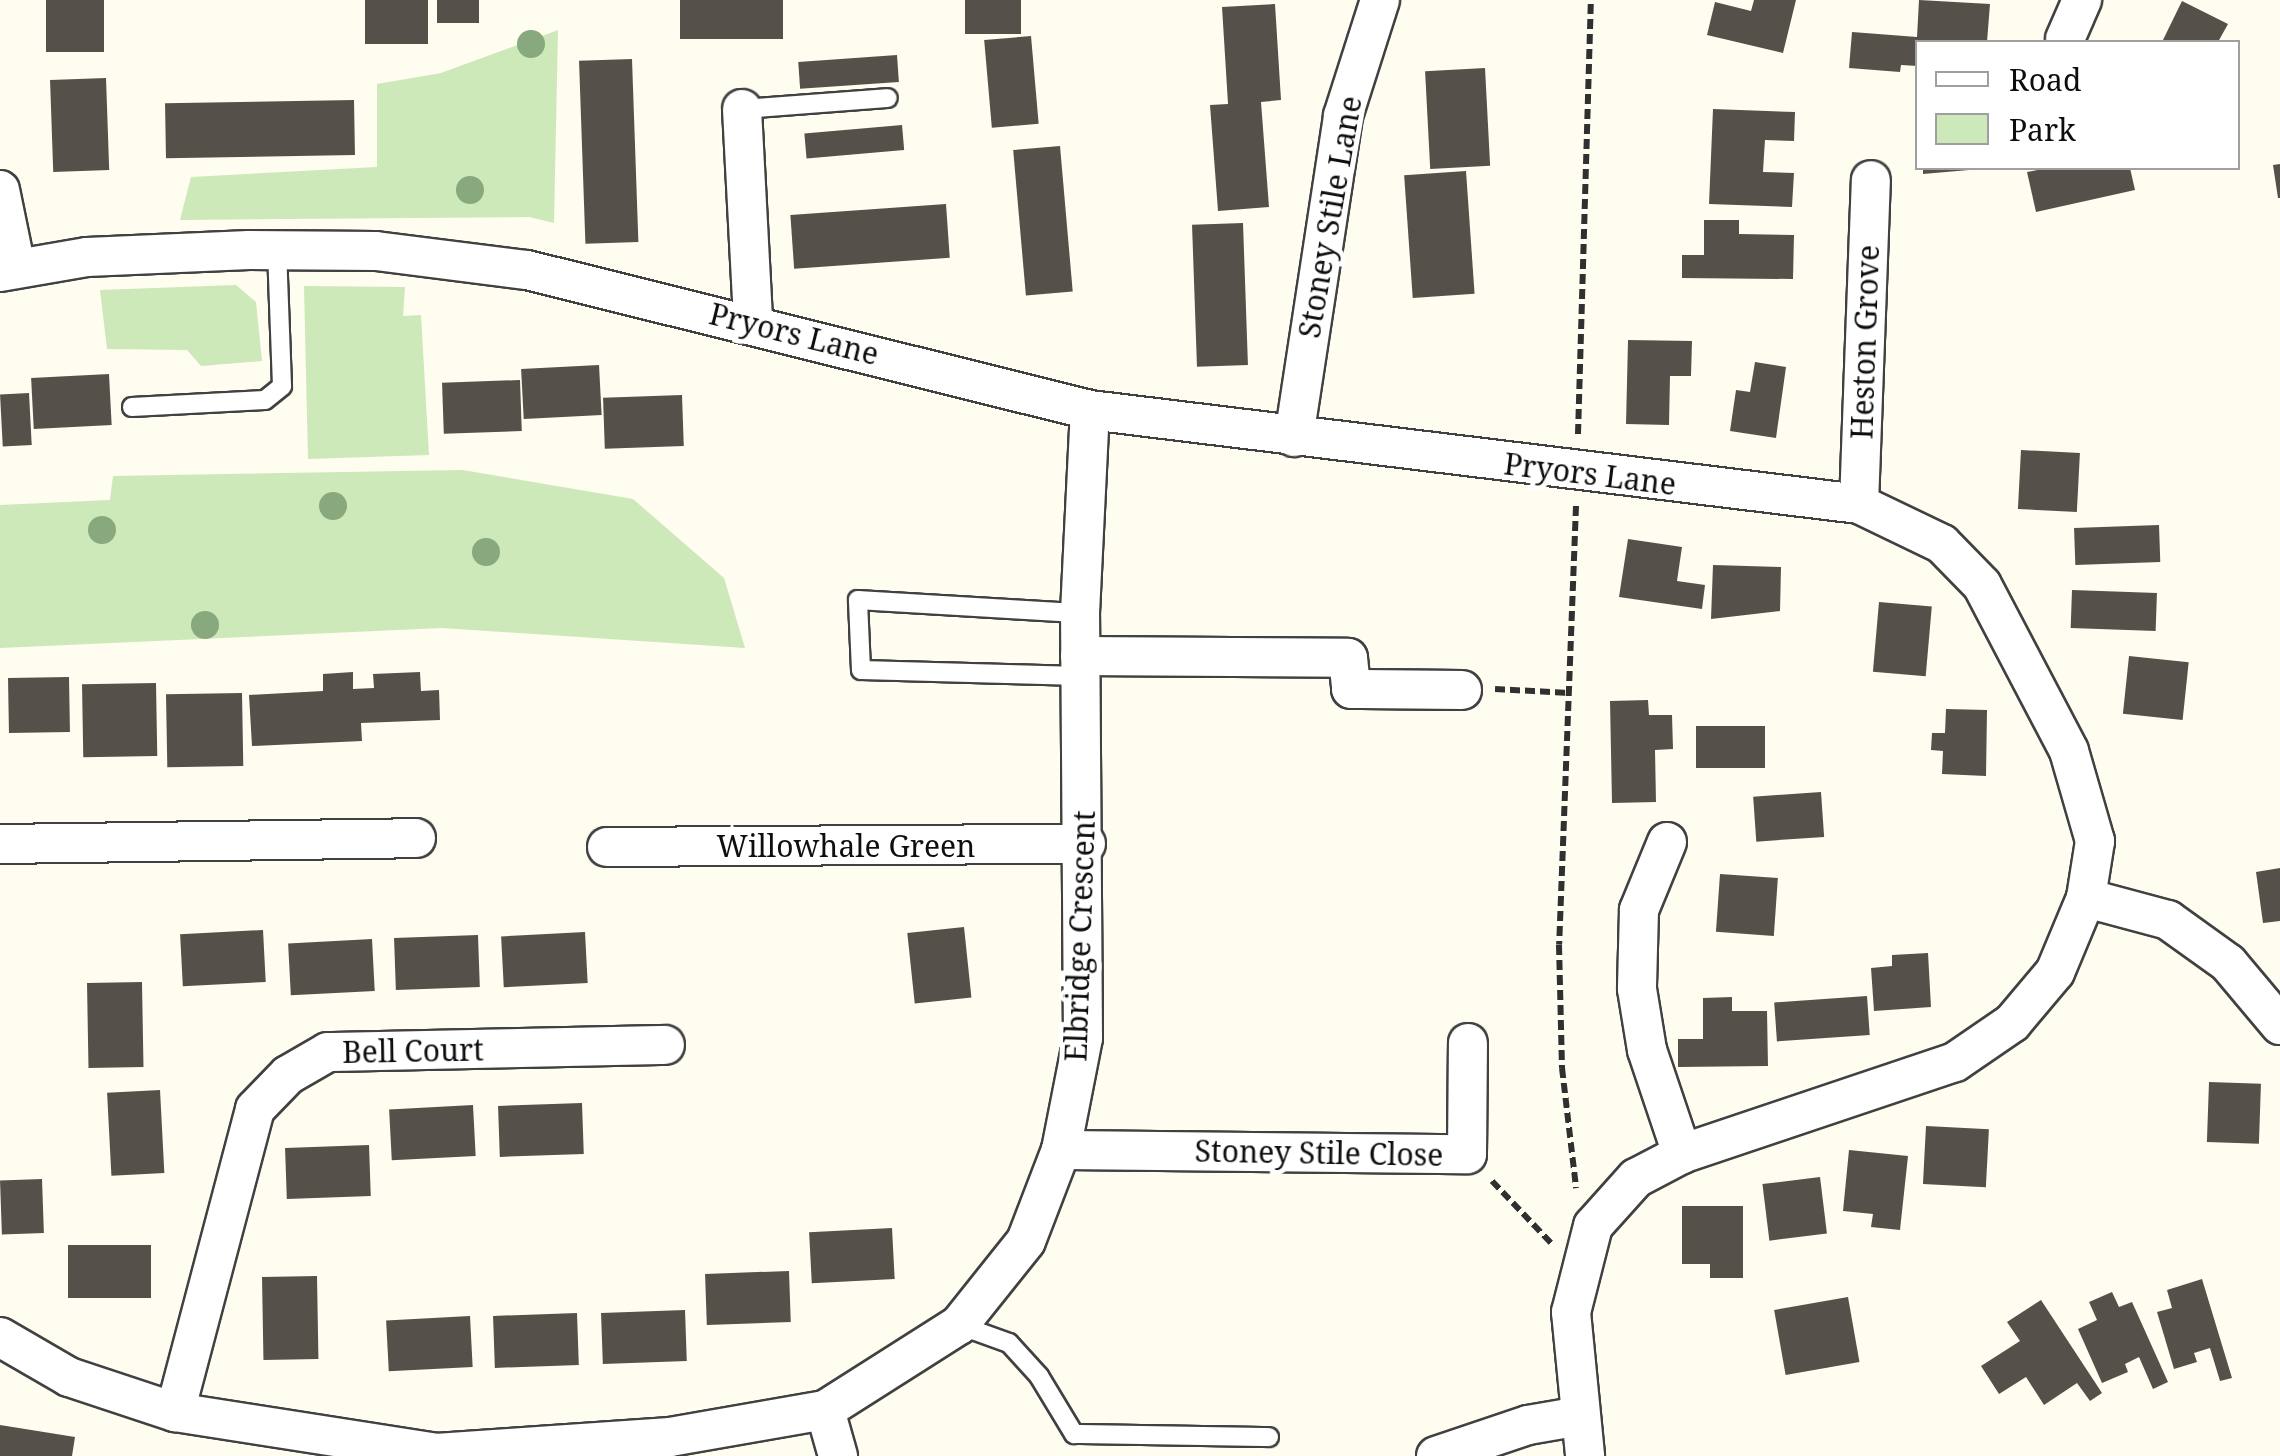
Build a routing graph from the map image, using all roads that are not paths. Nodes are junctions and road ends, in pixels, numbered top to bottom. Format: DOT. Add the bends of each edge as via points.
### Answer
graph roads {
  1 [pos="1380,0"];
  2 [pos="2082,0"];
  3 [pos="2065,39"];
  4 [pos="888,98"];
  5 [pos="742,109"];
  6 [pos="1871,180"];
  7 [pos="0,190"];
  8 [pos="277,250"];
  9 [pos="8,270"];
  10 [pos="753,322"];
  11 [pos="132,407"];
  12 [pos="1090,410"];
  13 [pos="1294,437"];
  14 [pos="1859,504"];
  15 [pos="1080,613"];
  16 [pos="1080,666"];
  17 [pos="1462,690"];
  18 [pos="416,838"];
  19 [pos="1667,842"];
  20 [pos="0,844"];
  21 [pos="1086,844"];
  22 [pos="607,847"];
  23 [pos="2086,898"];
  24 [pos="2280,1026"];
  25 [pos="1468,1043"];
  26 [pos="665,1046"];
  27 [pos="1060,1150"];
  28 [pos="1682,1154"];
  29 [pos="959,1324"];
  30 [pos="0,1337"];
  31 [pos="825,1410"];
  32 [pos="176,1412"];
  33 [pos="1580,1416"];
  34 [pos="1269,1437"];
  35 [pos="436,1454"];
  36 [pos="838,1456"];
  37 [pos="1436,1456"];
  38 [pos="1585,1456"];
  1 -- 13 [label="street, Stoney Stile Lane" via="1342,116"];
  2 -- 3 [label="street"];
  4 -- 5 [label="lane"];
  5 -- 10 [label="street"];
  6 -- 14 [label="street, Heston Grove"];
  7 -- 9 [label="street"];
  8 -- 9 [label="street, Pryors Lane" via="87,256"];
  8 -- 10 [label="street, Pryors Lane" via="376,252 527,270"];
  8 -- 11 [label="lane" via="282,386 265,400"];
  10 -- 12 [label="street, Pryors Lane"];
  12 -- 13 [label="street, Pryors Lane"];
  12 -- 15 [label="street, Elbridge Crescent"];
  13 -- 14 [label="street, Pryors Lane"];
  14 -- 23 [label="street, Pryors Lane" via="1942,544 1982,585 2023,653 2069,751 2095,841"];
  15 -- 16 [label="street, Elbridge Crescent"];
  15 -- 16 [label="lane" via="858,600 862,670"];
  16 -- 17 [label="street" via="1348,658 1351,689"];
  16 -- 21 [label="street, Elbridge Crescent"];
  18 -- 20 [label="street"];
  19 -- 28 [label="street" via="1639,910 1638,989 1648,1050"];
  21 -- 22 [label="street, Willowhale Green"];
  21 -- 27 [label="street, Elbridge Crescent" via="1083,1038"];
  23 -- 24 [label="street" via="2168,920 2228,962"];
  23 -- 28 [label="street, Pryors Lane" via="2055,972 2012,1023 1955,1062"];
  25 -- 27 [label="street, Stoney Stile Close" via="1467,1154"];
  26 -- 32 [label="street, Bell Court" via="328,1052 288,1074 256,1109"];
  27 -- 29 [label="street, Elbridge Crescent" via="1026,1242"];
  28 -- 33 [label="street, Pryors Lane" via="1636,1178 1593,1226 1579,1260 1571,1312"];
  29 -- 31 [label="street, Elbridge Crescent"];
  29 -- 34 [label="lane" via="1009,1344 1074,1434"];
  30 -- 32 [label="street, Elbridge Crescent" via="69,1377"];
  31 -- 35 [label="street, Elbridge Crescent" via="670,1438"];
  31 -- 36 [label="street"];
  32 -- 35 [label="street, Elbridge Crescent"];
  33 -- 37 [label="street" via="1528,1425"];
  33 -- 38 [label="street, Pryors Lane"];
}
